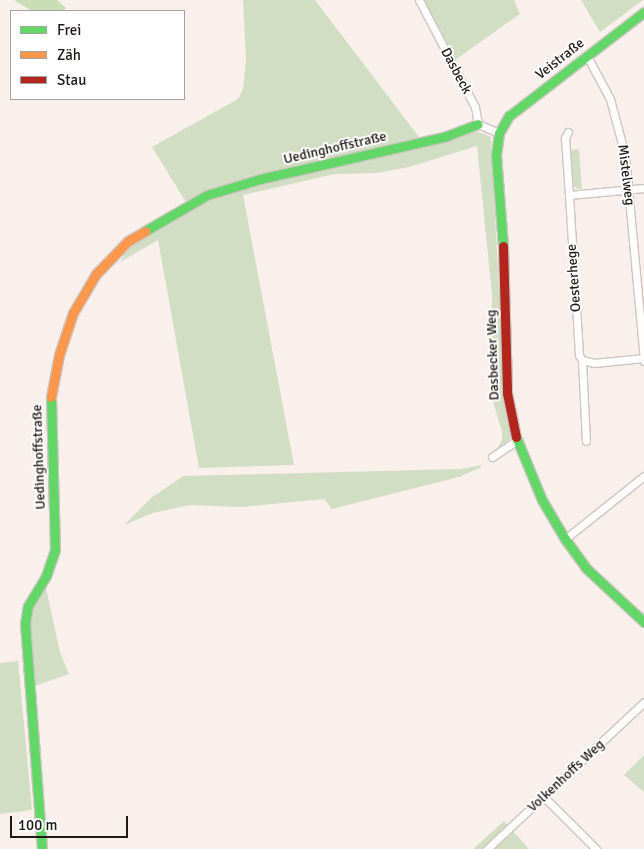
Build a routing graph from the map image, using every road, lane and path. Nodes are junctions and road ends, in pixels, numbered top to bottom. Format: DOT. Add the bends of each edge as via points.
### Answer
graph roads {
  1 [pos="419,0"];
  2 [pos="644,12"];
  3 [pos="587,56"];
  4 [pos="478,124"];
  5 [pos="568,132"];
  6 [pos="498,133"];
  7 [pos="644,188"];
  8 [pos="630,189"];
  9 [pos="569,194"];
  10 [pos="644,359"];
  11 [pos="582,360"];
  12 [pos="517,440"];
  13 [pos="586,441"];
  14 [pos="492,457"];
  15 [pos="644,476"];
  16 [pos="565,539"];
  17 [pos="644,622"];
  18 [pos="644,702"];
  19 [pos="544,797"];
  20 [pos="42,849"];
  21 [pos="487,849"];
  22 [pos="596,849"];
  1 -- 4 [label="street, Dasbeck" via="475,107"];
  2 -- 3 [label="street, Veistraße"];
  3 -- 6 [label="street, Veistraße" via="509,116"];
  3 -- 8 [label="street, Mistelweg" via="613,108"];
  4 -- 6 [label="street"];
  4 -- 20 [label="street, Uedinghoffstraße" via="444,136 260,179 207,196 128,240 96,274 73,313 59,355 50,402 54,550 46,576 28,606 24,624"];
  5 -- 9 [label="street, Oesterhege" via="565,138"];
  6 -- 12 [label="street, Dasbecker Weg" via="496,155 503,244 506,383"];
  7 -- 8 [label="street"];
  8 -- 9 [label="street"];
  8 -- 10 [label="street, Mistelweg"];
  9 -- 11 [label="street, Oesterhege"];
  10 -- 11 [label="street" via="594,363"];
  11 -- 13 [label="street, Oesterhege"];
  12 -- 14 [label="street"];
  12 -- 16 [label="street, Dasbecker Weg" via="542,500"];
  15 -- 16 [label="street"];
  16 -- 17 [label="street, Dasbecker Weg" via="587,569"];
  18 -- 19 [label="street, Volkenhoffs Weg"];
  19 -- 21 [label="street, Volkenhoffs Weg"];
  19 -- 22 [label="street"];
}
